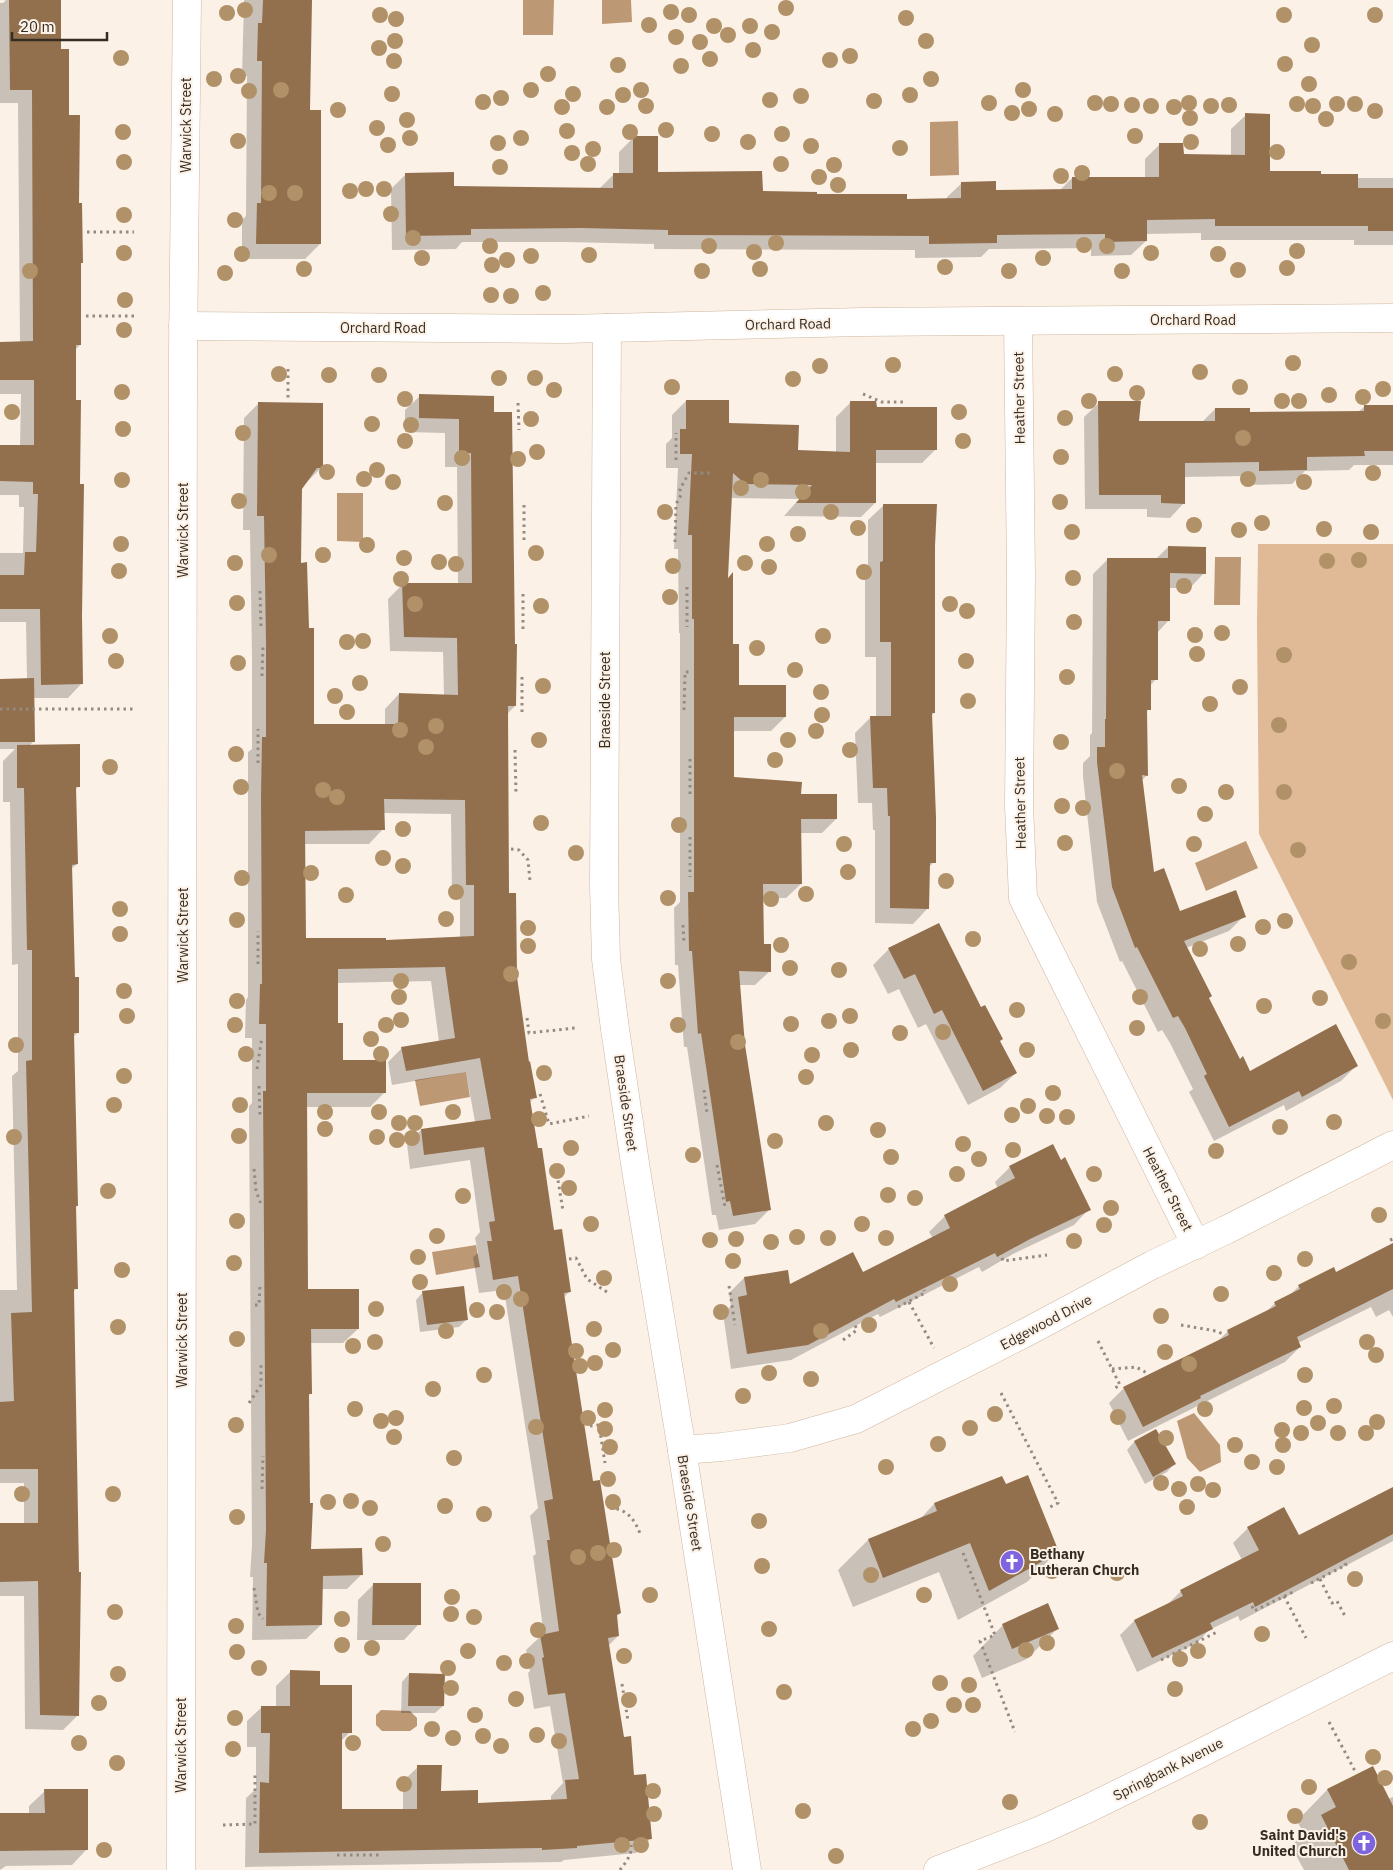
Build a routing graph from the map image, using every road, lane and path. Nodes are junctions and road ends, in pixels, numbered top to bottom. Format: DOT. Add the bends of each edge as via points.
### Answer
graph roads {
  1 [pos="187,0"];
  2 [pos="87,232"];
  3 [pos="134,232"];
  4 [pos="86,316"];
  5 [pos="134,316"];
  6 [pos="1393,318"];
  7 [pos="1018,321"];
  8 [pos="183,326"];
  9 [pos="607,328"];
  10 [pos="288,369"];
  11 [pos="863,394"];
  12 [pos="288,398"];
  13 [pos="903,402"];
  14 [pos="518,403"];
  15 [pos="519,430"];
  16 [pos="676,433"];
  17 [pos="676,460"];
  18 [pos="714,473"];
  19 [pos="524,505"];
  20 [pos="524,541"];
  21 [pos="675,542"];
  22 [pos="687,587"];
  23 [pos="260,591"];
  24 [pos="523,594"];
  25 [pos="687,627"];
  26 [pos="261,628"];
  27 [pos="523,629"];
  28 [pos="263,644"];
  29 [pos="691,672"];
  30 [pos="522,673"];
  31 [pos="262,676"];
  32 [pos="136,708"];
  33 [pos="0,710"];
  34 [pos="684,710"];
  35 [pos="522,712"];
  36 [pos="258,729"];
  37 [pos="515,750"];
  38 [pos="690,758"];
  39 [pos="258,763"];
  40 [pos="690,794"];
  41 [pos="516,795"];
  42 [pos="690,837"];
  43 [pos="511,849"];
  44 [pos="690,877"];
  45 [pos="530,881"];
  46 [pos="683,925"];
  47 [pos="258,931"];
  48 [pos="684,943"];
  49 [pos="258,964"];
  50 [pos="527,1018"];
  51 [pos="575,1028"];
  52 [pos="262,1037"];
  53 [pos="257,1070"];
  54 [pos="259,1086"];
  55 [pos="704,1090"];
  56 [pos="540,1094"];
  57 [pos="707,1113"];
  58 [pos="260,1115"];
  59 [pos="589,1116"];
  60 [pos="1393,1145"];
  61 [pos="717,1165"];
  62 [pos="254,1169"];
  63 [pos="557,1174"];
  64 [pos="261,1204"];
  65 [pos="725,1207"];
  66 [pos="563,1211"];
  67 [pos="1196,1245"];
  68 [pos="1047,1256"];
  69 [pos="1002,1258"];
  70 [pos="569,1259"];
  71 [pos="260,1286"];
  72 [pos="729,1286"];
  73 [pos="924,1290"];
  74 [pos="607,1292"];
  75 [pos="910,1302"];
  76 [pos="254,1305"];
  77 [pos="898,1307"];
  78 [pos="735,1325"];
  79 [pos="855,1325"];
  80 [pos="1181,1325"];
  81 [pos="1225,1334"];
  82 [pos="843,1340"];
  83 [pos="1098,1341"];
  84 [pos="261,1362"];
  85 [pos="1112,1369"];
  86 [pos="947,1373"];
  87 [pos="1147,1373"];
  88 [pos="1115,1388"];
  89 [pos="1001,1393"];
  90 [pos="249,1402"];
  91 [pos="590,1426"];
  92 [pos="682,1450"];
  93 [pos="263,1456"];
  94 [pos="605,1463"];
  95 [pos="262,1489"];
  96 [pos="610,1508"];
  97 [pos="1048,1508"];
  98 [pos="641,1536"];
  99 [pos="963,1553"];
  100 [pos="1344,1562"];
  101 [pos="1320,1579"];
  102 [pos="1311,1583"];
  103 [pos="254,1588"];
  104 [pos="1293,1592"];
  105 [pos="1284,1596"];
  106 [pos="1252,1606"];
  107 [pos="1346,1618"];
  108 [pos="263,1619"];
  109 [pos="1219,1631"];
  110 [pos="1306,1638"];
  111 [pos="1393,1656"];
  112 [pos="1161,1660"];
  113 [pos="622,1684"];
  114 [pos="1314,1695"];
  115 [pos="628,1721"];
  116 [pos="1015,1732"];
  117 [pos="1355,1771"];
  118 [pos="255,1774"];
  119 [pos="223,1825"];
  120 [pos="631,1845"];
  121 [pos="380,1854"];
  122 [pos="337,1855"];
  123 [pos="181,1870"];
  124 [pos="620,1870"];
  125 [pos="747,1870"];
  126 [pos="938,1870"];
  1 -- 8 [label="street, Warwick Street"];
  2 -- 3 [label="path"];
  4 -- 5 [label="path"];
  6 -- 7 [label="street, Orchard Road"];
  7 -- 9 [label="street, Orchard Road"];
  7 -- 67 [label="street, Heather Street" via="1019,806 1023,898"];
  8 -- 9 [label="street, Orchard Road"];
  8 -- 123 [label="street, Warwick Street"];
  9 -- 92 [label="street, Braeside Street" via="606,959 636,1170"];
  10 -- 12 [label="path"];
  11 -- 13 [label="path" via="882,402"];
  14 -- 15 [label="path"];
  16 -- 17 [label="path"];
  18 -- 21 [label="path" via="689,473 676,504"];
  19 -- 20 [label="path"];
  22 -- 25 [label="path"];
  23 -- 26 [label="path"];
  24 -- 27 [label="path"];
  28 -- 31 [label="path"];
  29 -- 34 [label="path" via="685,672"];
  30 -- 35 [label="path"];
  32 -- 33 [label="path"];
  36 -- 39 [label="path"];
  37 -- 41 [label="path"];
  38 -- 40 [label="path"];
  42 -- 44 [label="path"];
  43 -- 45 [label="path" via="519,850 528,860"];
  46 -- 48 [label="path"];
  47 -- 49 [label="path"];
  50 -- 51 [label="path" via="529,1034"];
  52 -- 53 [label="path"];
  54 -- 58 [label="path"];
  55 -- 57 [label="path"];
  56 -- 59 [label="path" via="549,1124"];
  60 -- 67 [label="street, Edgewood Drive"];
  61 -- 65 [label="path"];
  62 -- 64 [label="path"];
  63 -- 66 [label="path"];
  67 -- 86 [label="street, Edgewood Drive"];
  68 -- 69 [label="path" via="1003,1261"];
  70 -- 74 [label="path" via="576,1258 587,1278"];
  71 -- 76 [label="path" via="259,1305"];
  72 -- 78 [label="path"];
  73 -- 75 [label="path" via="925,1294"];
  75 -- 77 [label="path"];
  75 -- 86 [label="path"];
  79 -- 82 [label="path" via="858,1330"];
  80 -- 81 [label="path"];
  83 -- 85 [label="path"];
  84 -- 90 [label="path" via="261,1385"];
  85 -- 87 [label="path" via="1136,1367"];
  85 -- 88 [label="path" via="1120,1385"];
  86 -- 92 [label="street, Edgewood Drive" via="856,1419 790,1438"];
  89 -- 97 [label="path" via="1058,1503"];
  91 -- 94 [label="path" via="599,1424"];
  92 -- 125 [label="street, Braeside Street"];
  93 -- 95 [label="path"];
  96 -- 98 [label="path" via="629,1514"];
  99 -- 116 [label="path" via="995,1635 980,1641"];
  100 -- 101 [label="path" via="1346,1565"];
  101 -- 102 [label="path"];
  101 -- 107 [label="path" via="1332,1603 1337,1600"];
  103 -- 108 [label="path" via="258,1613"];
  104 -- 105 [label="path"];
  105 -- 106 [label="path" via="1254,1611"];
  105 -- 110 [label="path"];
  109 -- 112 [label="path"];
  111 -- 114 [label="street, Springbank Avenue"];
  113 -- 115 [label="path"];
  114 -- 117 [label="path"];
  114 -- 126 [label="street, Springbank Avenue" via="1084,1810"];
  118 -- 119 [label="path" via="255,1824"];
  120 -- 124 [label="path" via="632,1850"];
  121 -- 122 [label="path"];
}
